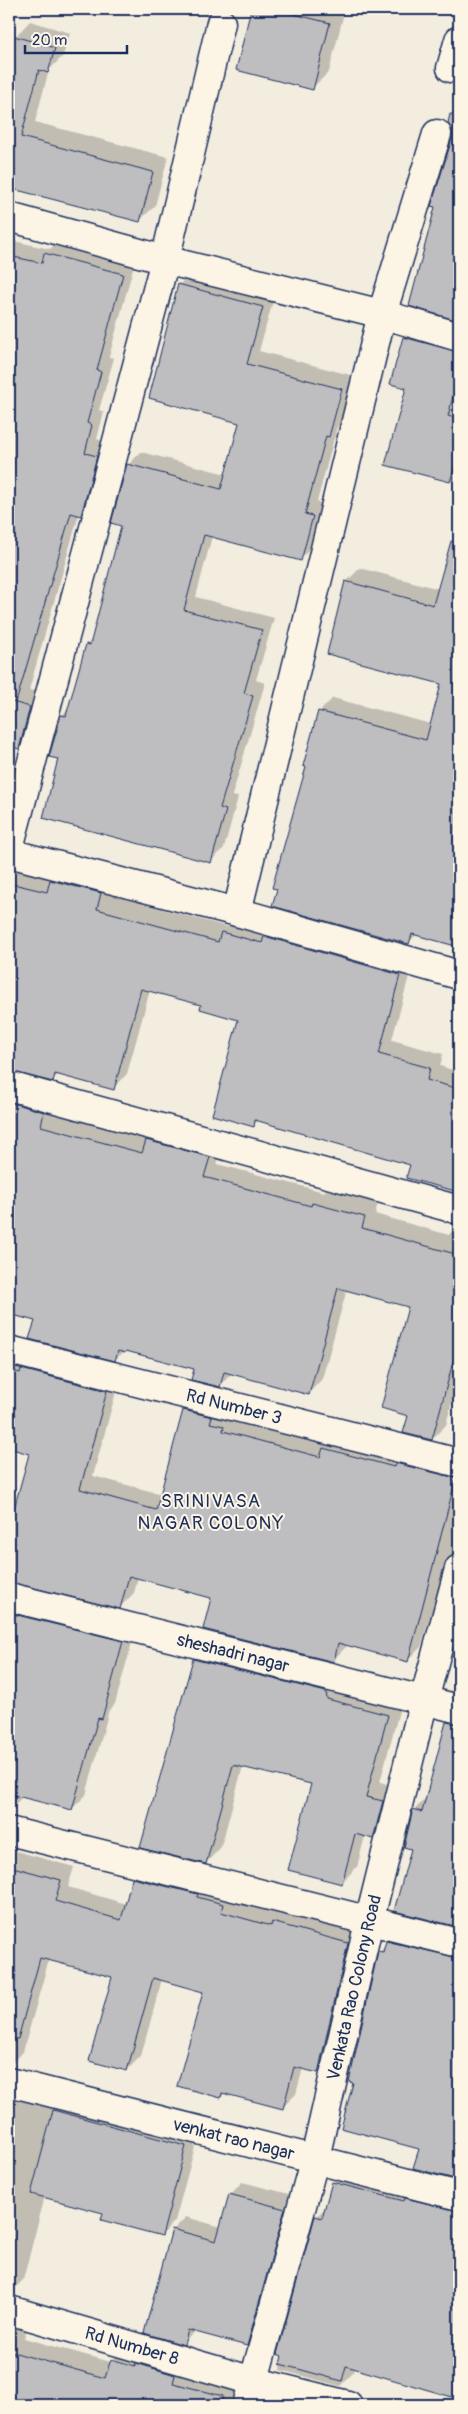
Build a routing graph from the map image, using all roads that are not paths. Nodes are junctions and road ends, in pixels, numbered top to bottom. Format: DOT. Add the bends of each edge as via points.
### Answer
graph roads {
  1 [pos="221,23"];
  2 [pos="459,40"];
  3 [pos="451,68"];
  4 [pos="437,134"];
  5 [pos="9,217"];
  6 [pos="165,260"];
  7 [pos="382,314"];
  8 [pos="459,337"];
  9 [pos="9,848"];
  10 [pos="9,852"];
  11 [pos="237,912"];
  12 [pos="459,975"];
  13 [pos="9,1086"];
  14 [pos="459,1210"];
  15 [pos="9,1350"];
  16 [pos="459,1463"];
  17 [pos="459,1569"];
  18 [pos="9,1597"];
  19 [pos="424,1700"];
  20 [pos="459,1709"];
  21 [pos="9,1831"];
  22 [pos="369,1922"];
  23 [pos="459,1944"];
  24 [pos="9,2082"];
  25 [pos="315,2158"];
  26 [pos="459,2196"];
  27 [pos="9,2310"];
  28 [pos="250,2393"];
  29 [pos="348,2405"];
  1 -- 6 [label="street"];
  2 -- 3 [label="street"];
  4 -- 7 [label="street"];
  5 -- 6 [label="street"];
  6 -- 7 [label="street"];
  6 -- 9 [label="street"];
  7 -- 8 [label="street"];
  7 -- 11 [label="street"];
  10 -- 11 [label="street"];
  11 -- 12 [label="street"];
  13 -- 14 [label="street"];
  15 -- 16 [label="street, Rd Number 3"];
  17 -- 19 [label="street, Venkata Rao Colony Road"];
  18 -- 19 [label="street, sheshadri nagar"];
  19 -- 20 [label="street, sheshadri nagar"];
  19 -- 22 [label="street, Venkata Rao Colony Road"];
  21 -- 22 [label="street"];
  22 -- 23 [label="street"];
  22 -- 25 [label="street, Venkata Rao Colony Road"];
  24 -- 25 [label="street, venkat rao nagar"];
  25 -- 26 [label="street, venkat rao nagar"];
  25 -- 28 [label="street, Venkata Rao Colony Road"];
  27 -- 28 [label="street, Rd Number 8"];
  28 -- 29 [label="street, Rd Number 8"];
}
